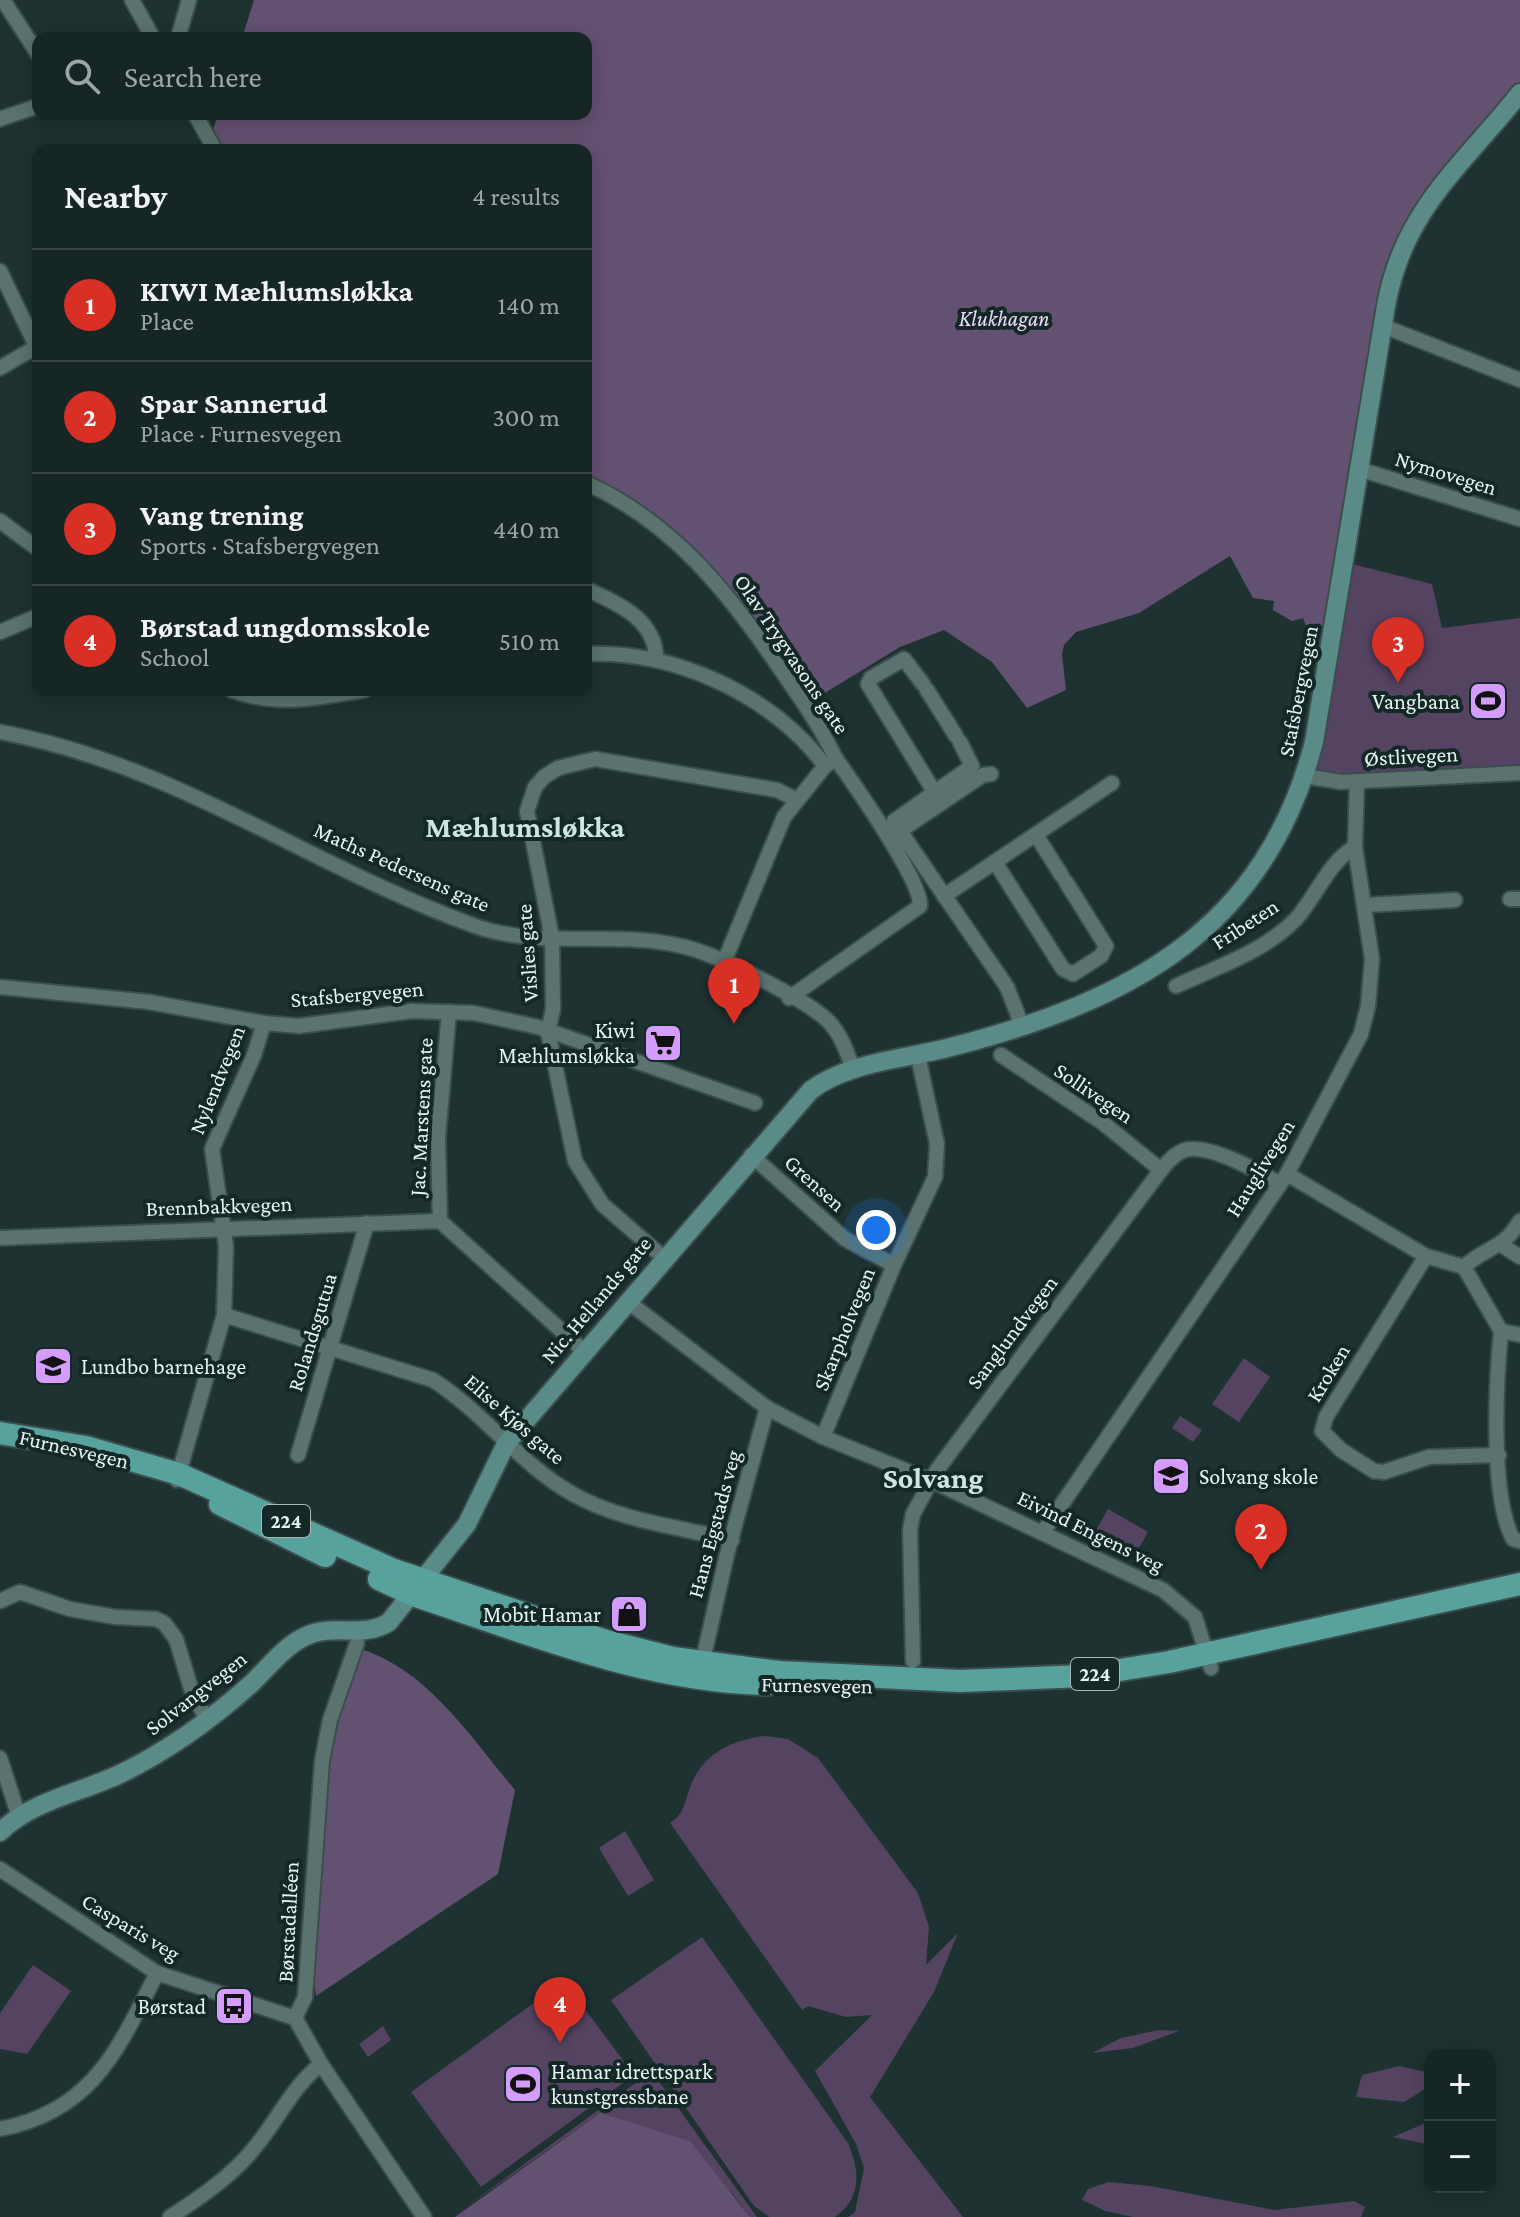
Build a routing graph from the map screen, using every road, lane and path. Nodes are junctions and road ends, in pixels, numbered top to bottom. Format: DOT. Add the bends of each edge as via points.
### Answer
graph roads {
  1 [pos="3,0"];
  2 [pos="132,0"];
  3 [pos="189,0"];
  4 [pos="150,32"];
  5 [pos="180,32"];
  6 [pos="32,45"];
  7 [pos="1520,93"];
  8 [pos="32,108"];
  9 [pos="0,119"];
  10 [pos="198,120"];
  11 [pos="212,144"];
  12 [pos="0,271"];
  13 [pos="1383,326"];
  14 [pos="32,338"];
  15 [pos="32,351"];
  16 [pos="0,368"];
  17 [pos="1520,380"];
  18 [pos="1359,469"];
  19 [pos="592,486"];
  20 [pos="1520,519"];
  21 [pos="0,521"];
  22 [pos="32,545"];
  23 [pos="592,592"];
  24 [pos="32,619"];
  25 [pos="0,632"];
  26 [pos="592,654"];
  27 [pos="656,659"];
  28 [pos="249,696"];
  29 [pos="330,696"];
  30 [pos="0,732"];
  31 [pos="830,763"];
  32 [pos="1520,773"];
  33 [pos="991,774"];
  34 [pos="1305,776"];
  35 [pos="1357,781"];
  36 [pos="1112,783"];
  37 [pos="935,793"];
  38 [pos="795,799"];
  39 [pos="900,831"];
  40 [pos="1036,835"];
  41 [pos="1355,847"];
  42 [pos="995,862"];
  43 [pos="944,896"];
  44 [pos="1455,900"];
  45 [pos="1366,905"];
  46 [pos="552,938"];
  47 [pos="724,962"];
  48 [pos="1176,986"];
  49 [pos="0,987"];
  50 [pos="789,998"];
  51 [pos="449,1012"];
  52 [pos="264,1023"];
  53 [pos="1023,1028"];
  54 [pos="548,1032"];
  55 [pos="1001,1055"];
  56 [pos="918,1056"];
  57 [pos="853,1069"];
  58 [pos="755,1103"];
  59 [pos="751,1155"];
  60 [pos="1161,1170"];
  61 [pos="1284,1179"];
  62 [pos="440,1221"];
  63 [pos="1520,1221"];
  64 [pos="367,1223"];
  65 [pos="224,1228"];
  66 [pos="0,1238"];
  67 [pos="1503,1246"];
  68 [pos="1426,1256"];
  69 [pos="1520,1257"];
  70 [pos="664,1258"];
  71 [pos="894,1265"];
  72 [pos="1464,1267"];
  73 [pos="627,1301"];
  74 [pos="224,1315"];
  75 [pos="1501,1331"];
  76 [pos="1520,1335"];
  77 [pos="330,1350"];
  78 [pos="585,1352"];
  79 [pos="767,1408"];
  80 [pos="0,1433"];
  81 [pos="823,1437"];
  82 [pos="506,1444"];
  83 [pos="298,1455"];
  84 [pos="1499,1455"];
  85 [pos="178,1478"];
  86 [pos="932,1481"];
  87 [pos="1043,1532"];
  88 [pos="732,1540"];
  89 [pos="1520,1541"];
  90 [pos="1520,1584"];
  91 [pos="418,1588"];
  92 [pos="1520,1599"];
  93 [pos="0,1601"];
  94 [pos="357,1643"];
  95 [pos="705,1651"];
  96 [pos="1209,1660"];
  97 [pos="913,1661"];
  98 [pos="207,1719"];
  99 [pos="0,1758"];
  100 [pos="19,1817"];
  101 [pos="0,1832"];
  102 [pos="0,1869"];
  103 [pos="157,1973"];
  104 [pos="295,2018"];
  105 [pos="321,2064"];
  106 [pos="0,2129"];
  107 [pos="418,2214"];
  108 [pos="170,2217"];
  1 -- 6 [label="street"];
  2 -- 4 [label="street"];
  3 -- 5 [label="street"];
  7 -- 13 [label="main road, Stafsbergvegen" via="1415,219 1391,277"];
  8 -- 9 [label="street"];
  10 -- 11 [label="street"];
  12 -- 14 [label="street"];
  13 -- 17 [label="street"];
  13 -- 18 [label="main road, Stafsbergvegen"];
  15 -- 16 [label="street"];
  18 -- 20 [label="street, Nymovegen"];
  18 -- 34 [label="main road, Stafsbergvegen" via="1329,664"];
  19 -- 31 [label="street, Olav Trygvasons gate" via="644,515 735,602 811,715"];
  21 -- 22 [label="street"];
  23 -- 27 [label="street" via="646,626"];
  24 -- 25 [label="street"];
  26 -- 27 [label="street"];
  27 -- 31 [label="street" via="734,691 797,731"];
  28 -- 29 [label="street"];
  30 -- 46 [label="street, Maths Pedersens gate" via="160,779 476,926 523,938"];
  31 -- 38 [label="street"];
  31 -- 50 [label="street" via="902,861 921,896 920,906"];
  32 -- 35 [label="street, Østlivegen"];
  33 -- 39 [label="street"];
  34 -- 35 [label="street, Østlivegen"];
  34 -- 53 [label="main road, Stafsbergvegen" via="1261,868 1207,927 1120,987"];
  35 -- 41 [label="street, Hauglivegen"];
  36 -- 40 [label="street"];
  37 -- 37 [label="street" via="868,684 904,659 972,766"];
  37 -- 39 [label="street" via="894,821"];
  38 -- 46 [label="street, Vislies gate" via="777,790 595,759 558,768 535,787 527,811"];
  38 -- 47 [label="street" via="768,850"];
  39 -- 43 [label="street"];
  40 -- 42 [label="street"];
  40 -- 42 [label="street" via="1106,946 1101,956 1073,974 1063,969"];
  41 -- 45 [label="street, Hauglivegen"];
  41 -- 48 [label="street, Fribeten" via="1344,853 1316,895 1277,936"];
  42 -- 43 [label="street"];
  43 -- 53 [label="street" via="1007,987"];
  44 -- 45 [label="street"];
  45 -- 61 [label="street, Hauglivegen" via="1372,959 1364,1022"];
  46 -- 47 [label="street, Maths Pedersens gate" via="652,939"];
  46 -- 54 [label="street, Vislies gate" via="553,1009"];
  47 -- 50 [label="street, Maths Pedersens gate"];
  49 -- 52 [label="street, Stafsbergvegen" via="149,1002"];
  50 -- 57 [label="street, Maths Pedersens gate" via="833,1027"];
  51 -- 52 [label="street, Stafsbergvegen" via="412,1011 299,1026"];
  51 -- 54 [label="street, Stafsbergvegen" via="495,1017"];
  51 -- 62 [label="street, Jac. Marstens gate" via="438,1138"];
  52 -- 65 [label="street, Nylendvegen" via="212,1149"];
  53 -- 56 [label="main road, Stafsbergvegen"];
  54 -- 58 [label="street, Stafsbergvegen"];
  54 -- 70 [label="street, Vislies gate" via="575,1161 602,1204"];
  55 -- 60 [label="street, Sollivegen" via="1103,1123"];
  56 -- 57 [label="main road, Stafsbergvegen"];
  56 -- 71 [label="street, Skarpholvegen" via="938,1165"];
  57 -- 59 [label="main road, Nic. Hellands gate" via="811,1090"];
  59 -- 70 [label="main road, Nic. Hellands gate"];
  59 -- 71 [label="street, Grensen" via="845,1239"];
  60 -- 61 [label="street, Sanglundvegen" via="1181,1151 1203,1150"];
  60 -- 86 [label="street, Sanglundvegen"];
  61 -- 68 [label="street, Sanglundvegen"];
  61 -- 87 [label="street, Hauglivegen"];
  62 -- 64 [label="street, Brennbakkvegen"];
  62 -- 78 [label="street, Jac. Marstens gate"];
  63 -- 67 [label="street"];
  64 -- 65 [label="street, Brennbakkvegen"];
  64 -- 77 [label="street, Rolandsgutua"];
  65 -- 66 [label="street, Brennbakkvegen"];
  65 -- 74 [label="street, Nylendvegen"];
  67 -- 69 [label="street"];
  67 -- 72 [label="street"];
  68 -- 72 [label="street, Sanglundvegen"];
  68 -- 84 [label="street, Kroken" via="1322,1431 1374,1471 1429,1457"];
  70 -- 73 [label="main road, Nic. Hellands gate"];
  71 -- 81 [label="street, Skarpholvegen"];
  72 -- 75 [label="street"];
  73 -- 78 [label="main road, Nic. Hellands gate"];
  73 -- 79 [label="street, Eivind Engens veg"];
  74 -- 77 [label="street, Elise Kjøs gate"];
  74 -- 85 [label="street, Nylendvegen"];
  75 -- 76 [label="street"];
  75 -- 84 [label="street"];
  77 -- 82 [label="street, Elise Kjøs gate" via="433,1380"];
  77 -- 83 [label="street, Rolandsgutua"];
  78 -- 82 [label="main road, Nic. Hellands gate"];
  79 -- 81 [label="street, Eivind Engens veg"];
  79 -- 88 [label="street, Hans Egstads veg"];
  80 -- 85 [label="main road, Furnesvegen / 224" via="86,1447"];
  81 -- 86 [label="street, Eivind Engens veg"];
  82 -- 88 [label="street, Elise Kjøs gate" via="590,1502"];
  82 -- 91 [label="main road, Nic. Hellands gate" via="467,1524"];
  84 -- 89 [label="street" via="1503,1511 1513,1539"];
  85 -- 91 [label="main road, Furnesvegen / 224" via="278,1535"];
  86 -- 87 [label="street, Eivind Engens veg"];
  86 -- 97 [label="street, Sanglundvegen" via="910,1530"];
  87 -- 96 [label="street, Eivind Engens veg" via="1163,1590 1195,1617"];
  88 -- 95 [label="street, Hans Egstads veg"];
  90 -- 96 [label="main road, Furnesvegen / 224"];
  91 -- 96 [label="main road, Furnesvegen / 224" via="646,1669 748,1684 1086,1690"];
  91 -- 98 [label="main road, Solvangvegen" via="382,1627 329,1630 299,1640"];
  92 -- 96 [label="main road, Furnesvegen / 224"];
  93 -- 98 [label="street" via="20,1592 70,1609 164,1623 176,1639 193,1695"];
  94 -- 104 [label="street, Børstadalléen" via="322,1761 305,1997"];
  98 -- 100 [label="main road, Solvangvegen" via="134,1767"];
  99 -- 100 [label="street"];
  100 -- 101 [label="main road, Solvangvegen"];
  102 -- 103 [label="street, Casparis veg"];
  103 -- 104 [label="street, Casparis veg"];
  103 -- 106 [label="street" via="98,2077 55,2111"];
  104 -- 105 [label="street"];
  105 -- 107 [label="street"];
  105 -- 108 [label="street" via="297,2087 244,2160"];
}
